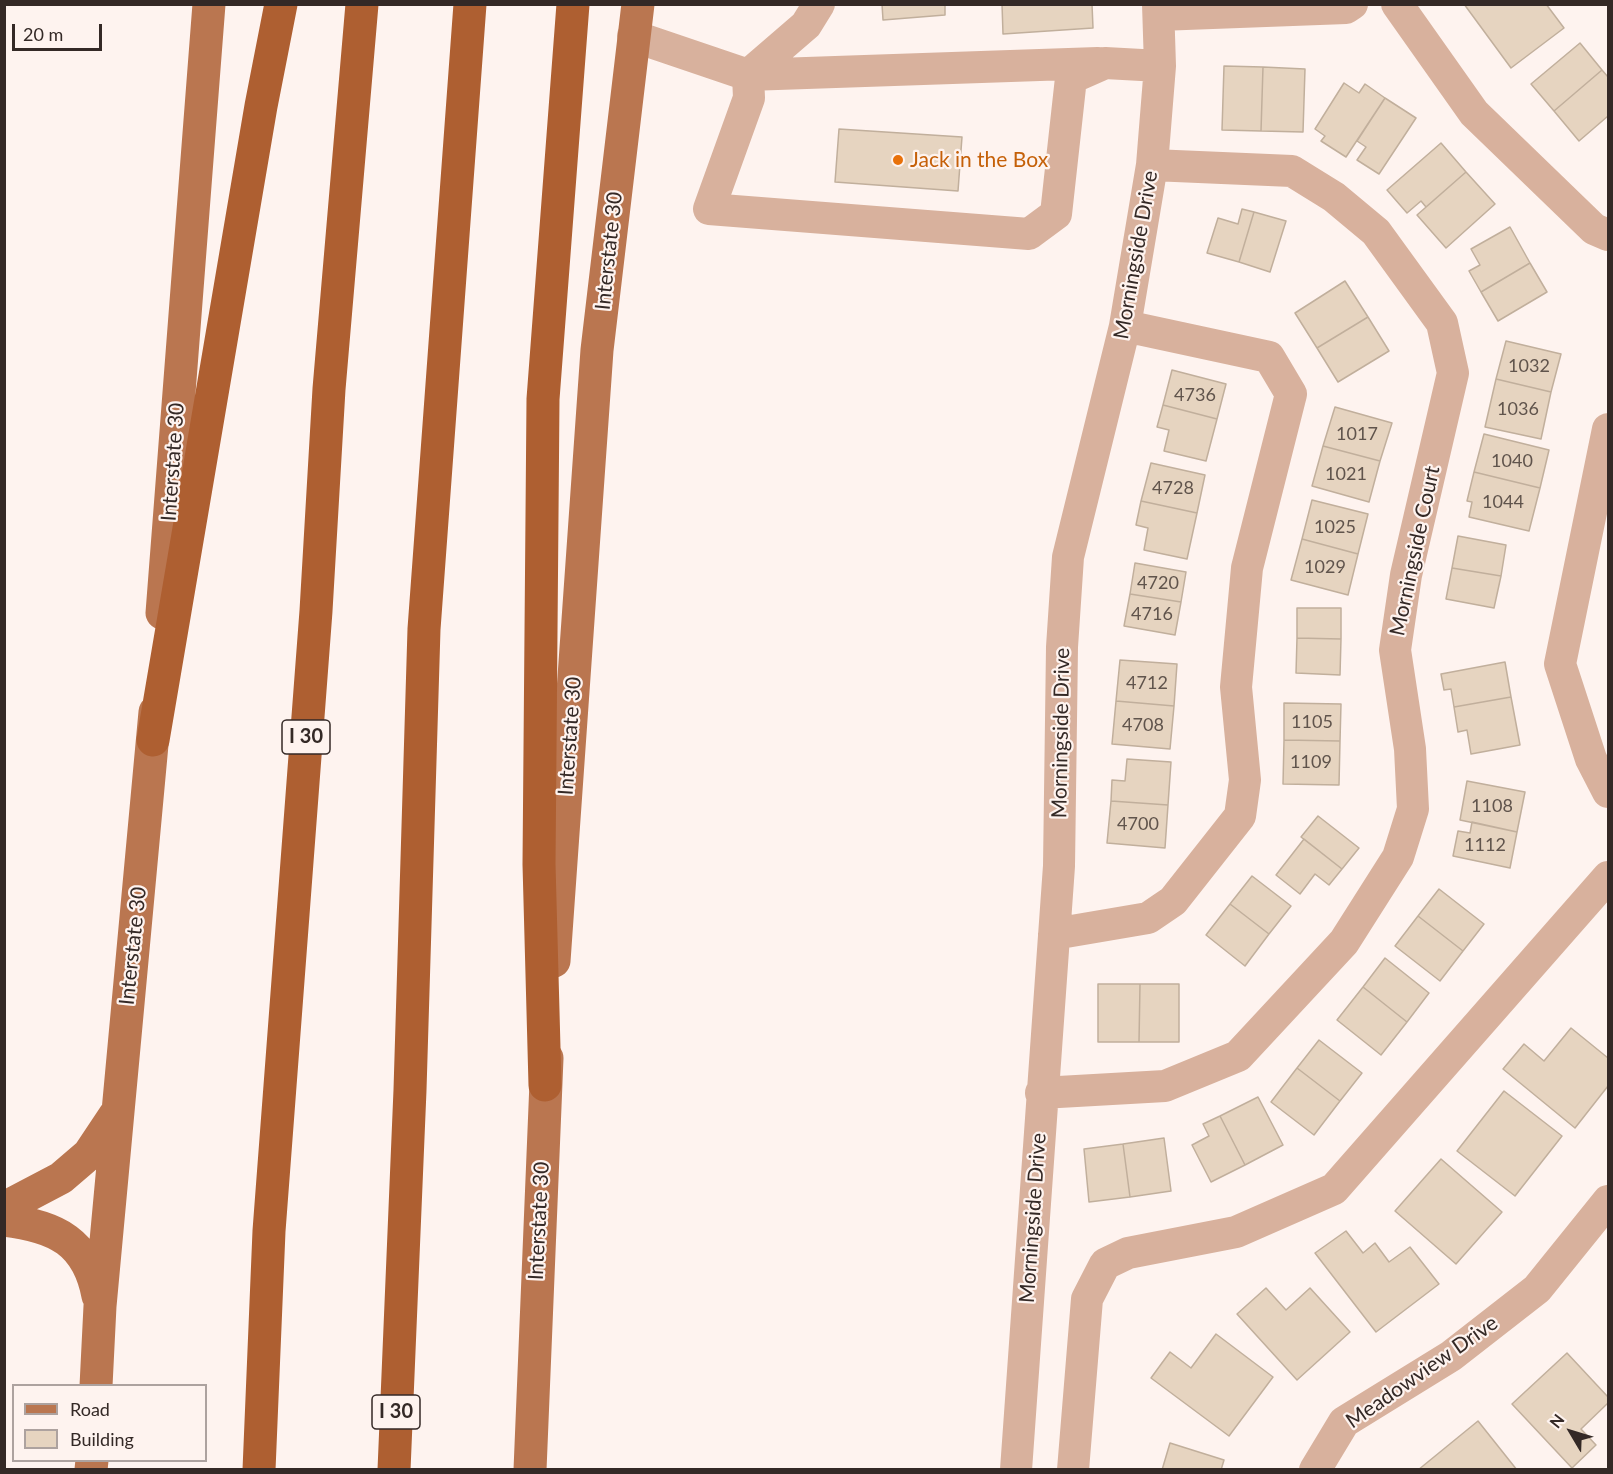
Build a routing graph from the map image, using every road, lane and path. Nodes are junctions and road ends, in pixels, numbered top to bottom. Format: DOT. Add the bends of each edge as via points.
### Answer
graph roads {
  1 [pos="209,4"];
  2 [pos="281,4"];
  3 [pos="362,4"];
  4 [pos="470,4"];
  5 [pos="573,4"];
  6 [pos="638,4"];
  7 [pos="819,4"];
  8 [pos="1352,4"];
  9 [pos="1397,4"];
  10 [pos="1159,10"];
  11 [pos="633,36"];
  12 [pos="1105,63"];
  13 [pos="1160,66"];
  14 [pos="748,75"];
  15 [pos="1152,165"];
  16 [pos="1608,235"];
  17 [pos="1125,326"];
  18 [pos="1608,429"];
  19 [pos="153,740"];
  20 [pos="1608,792"];
  21 [pos="1608,877"];
  22 [pos="1054,934"];
  23 [pos="545,1085"];
  24 [pos="1041,1093"];
  25 [pos="117,1111"];
  26 [pos="1608,1201"];
  27 [pos="4,1208"];
  28 [pos="4,1220"];
  29 [pos="100,1306"];
  30 [pos="96,1384"];
  31 [pos="259,1470"];
  32 [pos="394,1470"];
  33 [pos="530,1470"];
  34 [pos="1016,1470"];
  35 [pos="1073,1470"];
  36 [pos="1315,1470"];
  1 -- 19 [label="main road, Interstate 30"];
  2 -- 19 [label="highway"];
  3 -- 31 [label="highway, I 30" via="330,377 269,1231"];
  4 -- 32 [label="highway, I 30" via="424,629"];
  5 -- 23 [label="highway" via="543,399 539,864"];
  6 -- 11 [label="main road, Interstate 30"];
  7 -- 14 [label="street" via="806,25"];
  8 -- 10 [label="street" via="1347,8"];
  9 -- 16 [label="street" via="1474,113 1594,229"];
  10 -- 13 [label="street, Morningside Drive"];
  11 -- 14 [label="street"];
  11 -- 23 [label="main road, Interstate 30" via="597,350"];
  12 -- 13 [label="street"];
  12 -- 14 [label="street"];
  12 -- 14 [label="street" via="1071,78 1056,214 1029,234 709,209 749,98"];
  13 -- 15 [label="street, Morningside Drive"];
  15 -- 17 [label="street, Morningside Drive"];
  15 -- 24 [label="street, Morningside Court" via="1292,171 1334,197 1376,232 1443,323 1453,374 1406,575 1395,650 1410,749 1413,809 1398,857 1344,942 1238,1056 1165,1086"];
  17 -- 22 [label="street, Morningside Drive" via="1068,556"];
  17 -- 22 [label="street" via="1269,357 1291,394 1247,568 1236,687 1245,780 1240,816 1173,901 1148,918"];
  18 -- 20 [label="street" via="1560,664 1590,759"];
  19 -- 25 [label="main road, Interstate 30"];
  21 -- 35 [label="street" via="1334,1189 1236,1232 1128,1253 1105,1264 1087,1299"];
  22 -- 24 [label="street, Morningside Drive"];
  23 -- 33 [label="main road, Interstate 30"];
  24 -- 34 [label="street, Morningside Drive"];
  25 -- 27 [label="main road" via="89,1154 61,1178"];
  25 -- 29 [label="main road, Interstate 30"];
  26 -- 36 [label="street, Meadowview Drive" via="1537,1289 1451,1356 1344,1422"];
  28 -- 29 [label="main road" via="56,1231 78,1250 93,1270"];
  29 -- 30 [label="main road, Interstate 30"];
}
